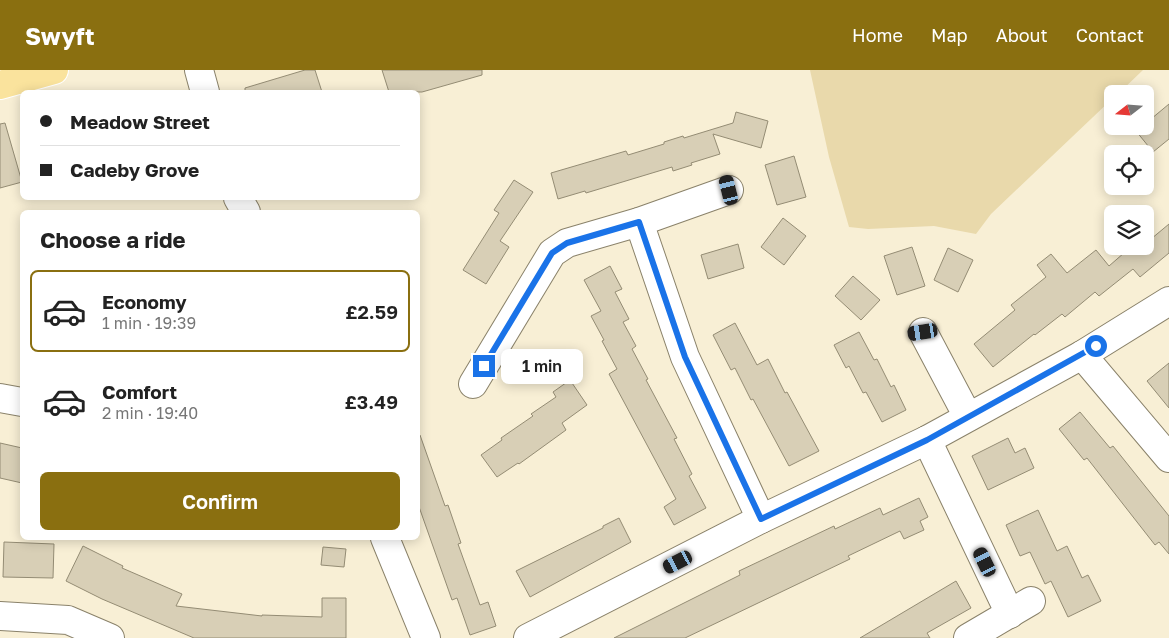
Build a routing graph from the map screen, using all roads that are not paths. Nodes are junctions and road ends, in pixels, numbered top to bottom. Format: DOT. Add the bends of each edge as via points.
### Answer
graph roads {
  1 [pos="54,70"];
  2 [pos="199,70"];
  3 [pos="0,85"];
  4 [pos="204,90"];
  5 [pos="729,189"];
  6 [pos="639,222"];
  7 [pos="1169,301"];
  8 [pos="921,328"];
  9 [pos="1082,355"];
  10 [pos="473,384"];
  11 [pos="0,398"];
  12 [pos="20,402"];
  13 [pos="968,417"];
  14 [pos="927,440"];
  15 [pos="1169,458"];
  16 [pos="761,519"];
  17 [pos="386,540"];
  18 [pos="0,616"];
  19 [pos="110,638"];
  20 [pos="426,638"];
  21 [pos="528,638"];
  22 [pos="968,638"];
  1 -- 3 [label="main road"];
  2 -- 4 [label="street"];
  5 -- 6 [label="street"];
  6 -- 10 [label="street" via="567,243 552,253"];
  6 -- 16 [label="street" via="685,357"];
  7 -- 9 [label="street"];
  8 -- 13 [label="street"];
  9 -- 13 [label="street"];
  9 -- 15 [label="street"];
  11 -- 12 [label="street"];
  13 -- 14 [label="street"];
  14 -- 16 [label="street"];
  14 -- 22 [label="street" via="1020,608"];
  16 -- 21 [label="street"];
  17 -- 20 [label="street"];
  18 -- 19 [label="street" via="68,620"];
}
